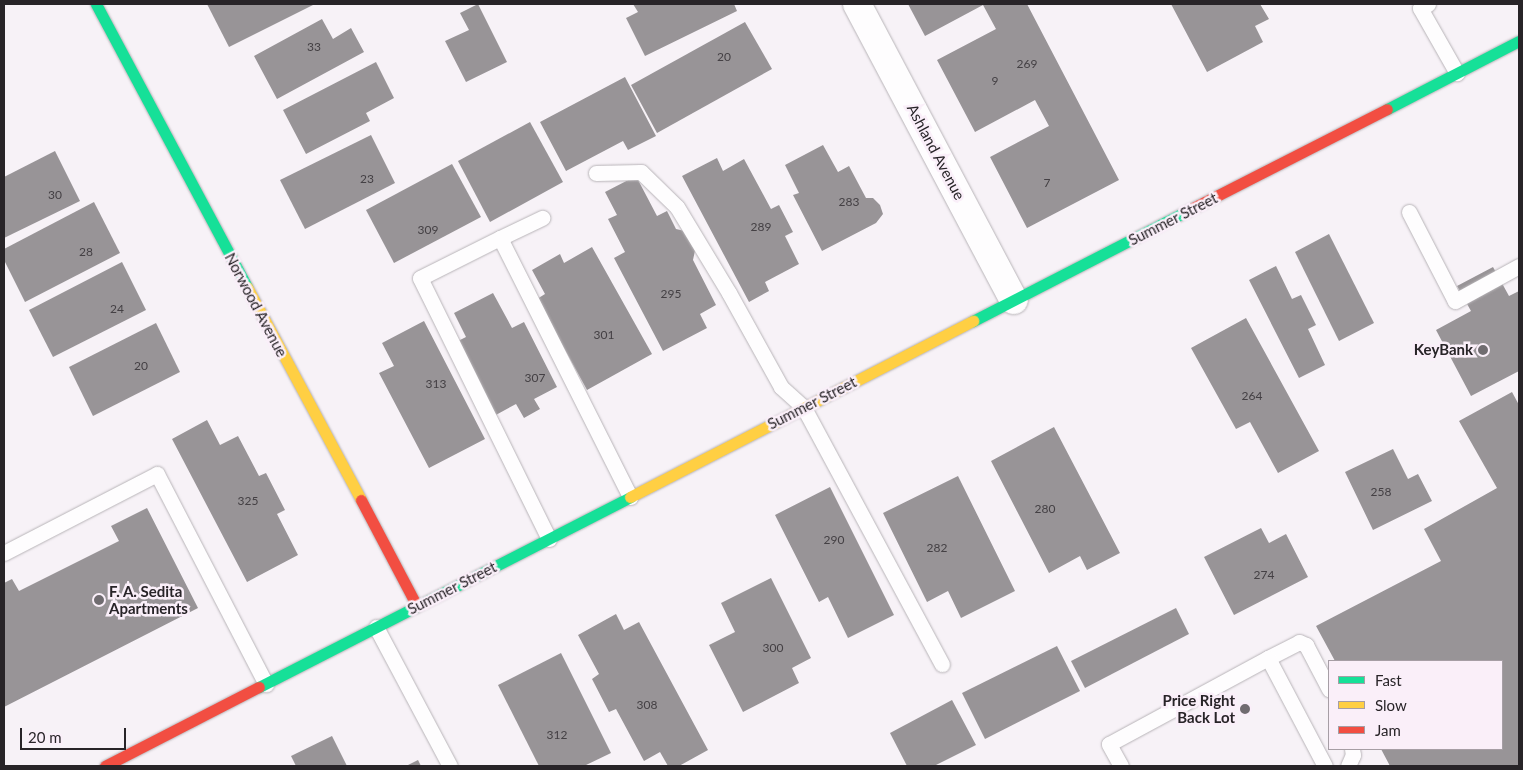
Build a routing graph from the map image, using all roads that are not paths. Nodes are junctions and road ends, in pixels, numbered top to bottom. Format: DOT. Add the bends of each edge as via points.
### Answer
graph roads {
  1 [pos="96,4"];
  2 [pos="857,4"];
  3 [pos="1428,4"];
  4 [pos="1519,41"];
  5 [pos="1457,73"];
  6 [pos="596,174"];
  7 [pos="1409,212"];
  8 [pos="542,218"];
  9 [pos="500,238"];
  10 [pos="1519,266"];
  11 [pos="1014,300"];
  12 [pos="804,408"];
  13 [pos="630,497"];
  14 [pos="549,539"];
  15 [pos="4,553"];
  16 [pos="417,606"];
  17 [pos="376,628"];
  18 [pos="1268,658"];
  19 [pos="942,664"];
  20 [pos="266,684"];
  21 [pos="1328,687"];
  22 [pos="1352,750"];
  23 [pos="106,766"];
  24 [pos="450,766"];
  25 [pos="1120,766"];
  26 [pos="1325,766"];
  27 [pos="1348,766"];
  1 -- 16 [label="street, Norwood Avenue"];
  2 -- 11 [label="street, Ashland Avenue"];
  3 -- 5 [label="lane" via="1420,8"];
  4 -- 5 [label="street, Summer Street"];
  5 -- 11 [label="street, Summer Street"];
  6 -- 12 [label="lane" via="641,172 677,207 781,387"];
  7 -- 10 [label="lane" via="1455,301"];
  8 -- 9 [label="lane"];
  9 -- 13 [label="lane"];
  9 -- 14 [label="lane" via="420,278"];
  11 -- 12 [label="street, Summer Street"];
  12 -- 13 [label="street, Summer Street"];
  12 -- 19 [label="lane"];
  13 -- 14 [label="street, Summer Street"];
  14 -- 16 [label="street, Summer Street"];
  15 -- 20 [label="lane" via="156,474"];
  16 -- 17 [label="street, Summer Street"];
  17 -- 20 [label="street, Summer Street"];
  17 -- 24 [label="lane"];
  18 -- 21 [label="lane" via="1299,642 1306,644"];
  18 -- 25 [label="lane" via="1109,744"];
  18 -- 26 [label="lane"];
  20 -- 23 [label="street, Summer Street"];
  22 -- 27 [label="lane"];
}
